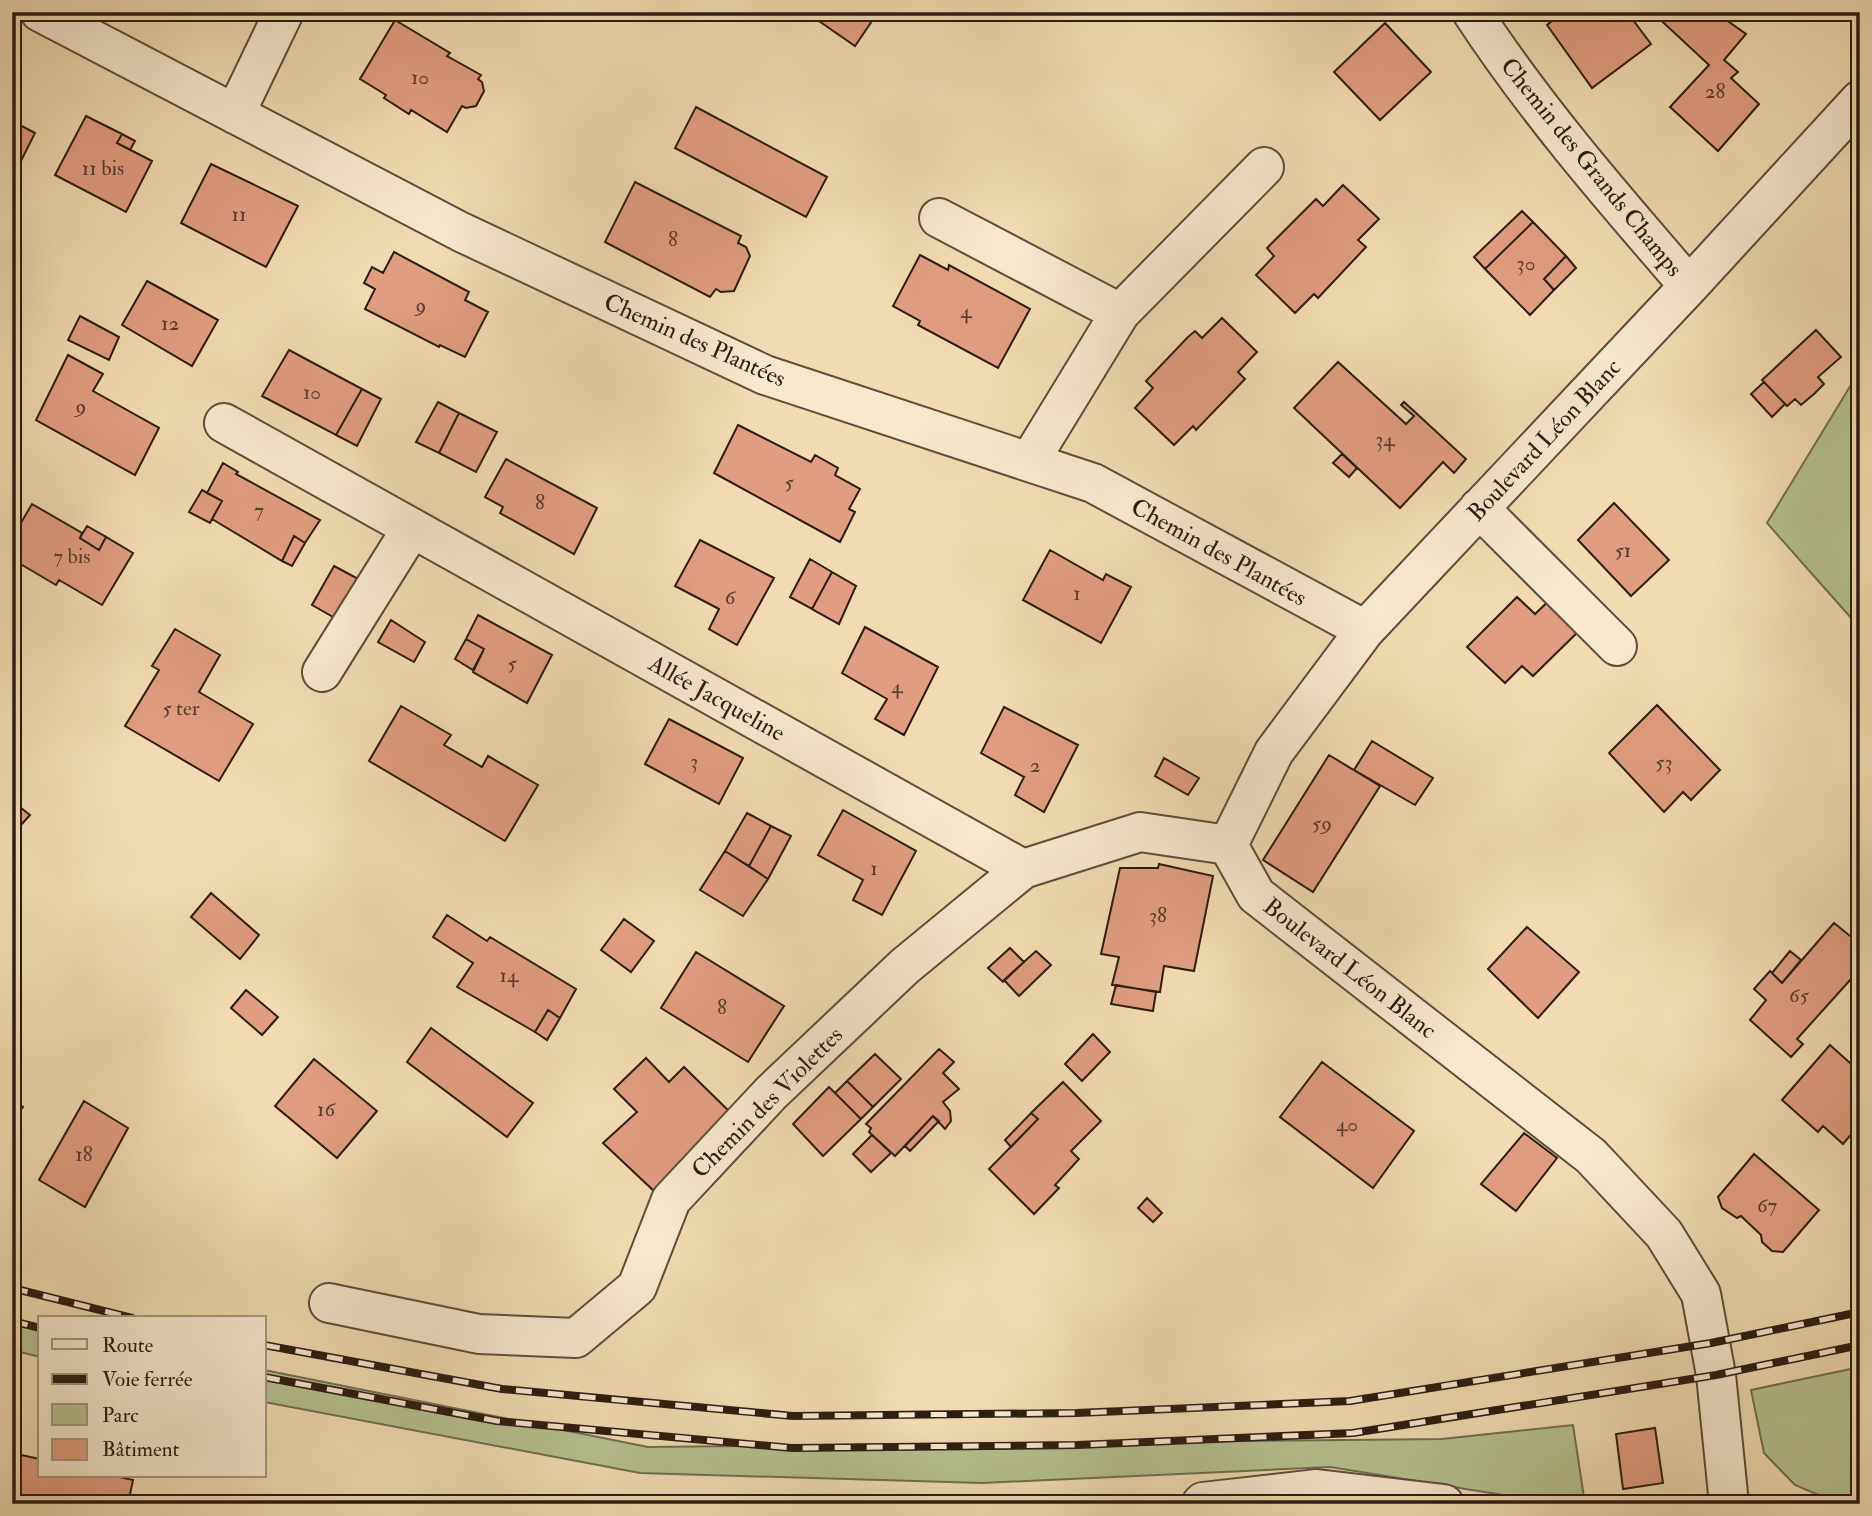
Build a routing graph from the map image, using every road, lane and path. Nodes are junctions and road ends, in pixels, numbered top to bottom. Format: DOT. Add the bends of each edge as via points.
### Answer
graph roads {
  1 [pos="40,12"];
  2 [pos="284,12"];
  3 [pos="1472,12"];
  4 [pos="1860,100"];
  5 [pos="235,114"];
  6 [pos="1264,167"];
  7 [pos="939,218"];
  8 [pos="1689,286"];
  9 [pos="1120,313"];
  10 [pos="224,423"];
  11 [pos="1029,462"];
  12 [pos="1479,508"];
  13 [pos="412,528"];
  14 [pos="1365,630"];
  15 [pos="1617,646"];
  16 [pos="322,672"];
  17 [pos="1228,845"];
  18 [pos="1023,869"];
  19 [pos="329,1303"];
  20 [pos="1201,1504"];
  21 [pos="1444,1504"];
  22 [pos="1729,1504"];
  1 -- 5 [label="street, Chemin des Plantées"];
  2 -- 5 [label="street"];
  3 -- 8 [label="street, Chemin des Grands Champs" via="1603,187"];
  4 -- 8 [label="street, Boulevard Léon Blanc"];
  5 -- 11 [label="street, Chemin des Plantées" via="461,232 765,375"];
  6 -- 9 [label="street"];
  7 -- 9 [label="street"];
  8 -- 12 [label="street, Boulevard Léon Blanc"];
  9 -- 11 [label="street"];
  10 -- 13 [label="street, Allée Jacqueline"];
  11 -- 14 [label="street, Chemin des Plantées" via="1093,483"];
  12 -- 14 [label="street, Boulevard Léon Blanc"];
  12 -- 15 [label="street"];
  13 -- 16 [label="street"];
  13 -- 18 [label="street, Allée Jacqueline"];
  14 -- 17 [label="street, Boulevard Léon Blanc" via="1274,752"];
  17 -- 18 [label="street, Chemin des Violettes" via="1140,832"];
  17 -- 22 [label="street, Boulevard Léon Blanc" via="1256,895 1591,1156 1664,1234 1701,1294 1716,1375"];
  18 -- 19 [label="street, Chemin des Violettes" via="905,966 772,1093 671,1200 637,1287 576,1338 479,1334"];
  20 -- 21 [label="street" via="1317,1489"];
}
